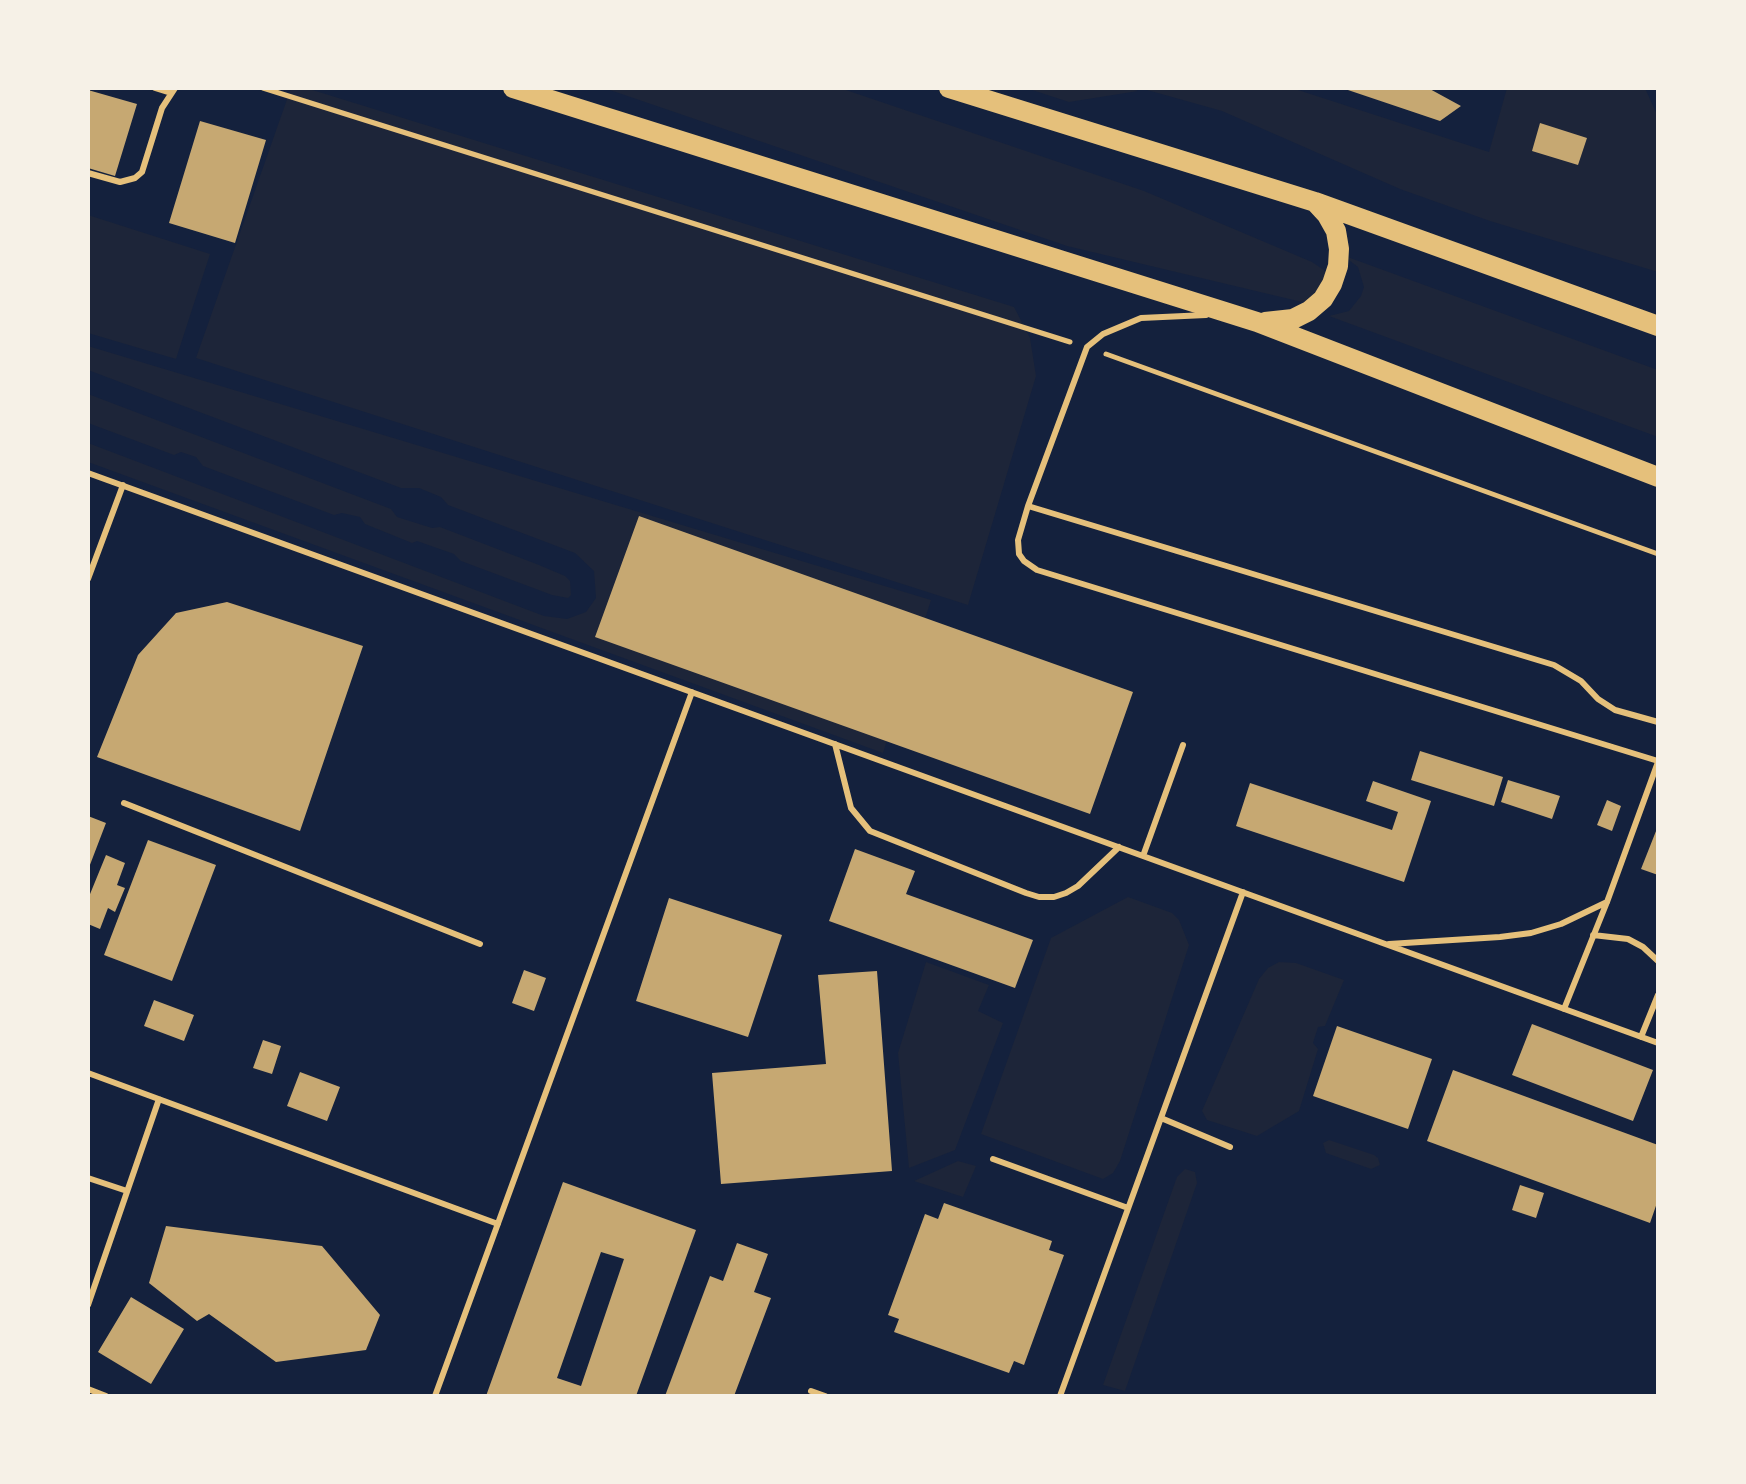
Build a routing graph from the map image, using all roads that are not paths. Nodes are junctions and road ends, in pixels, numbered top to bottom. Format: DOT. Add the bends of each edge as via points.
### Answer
graph roads {
  1 [pos="155,88"];
  2 [pos="513,88"];
  3 [pos="949,88"];
  4 [pos="173,90"];
  5 [pos="88,173"];
  6 [pos="1315,202"];
  7 [pos="1658,313"];
  8 [pos="1234,314"];
  9 [pos="1627,315"];
  10 [pos="1257,322"];
  11 [pos="1658,326"];
  12 [pos="88,473"];
  13 [pos="1658,477"];
  14 [pos="123,485"];
  15 [pos="1028,506"];
  16 [pos="88,579"];
  17 [pos="692,692"];
  18 [pos="1658,722"];
  19 [pos="835,744"];
  20 [pos="1183,745"];
  21 [pos="1658,761"];
  22 [pos="124,803"];
  23 [pos="1119,847"];
  24 [pos="1143,856"];
  25 [pos="1243,892"];
  26 [pos="1607,902"];
  27 [pos="1593,935"];
  28 [pos="480,944"];
  29 [pos="1386,945"];
  30 [pos="1658,961"];
  31 [pos="1658,995"];
  32 [pos="1564,1009"];
  33 [pos="1641,1037"];
  34 [pos="1658,1043"];
  35 [pos="88,1073"];
  36 [pos="159,1099"];
  37 [pos="1161,1118"];
  38 [pos="1230,1147"];
  39 [pos="993,1159"];
  40 [pos="88,1178"];
  41 [pos="127,1191"];
  42 [pos="1128,1208"];
  43 [pos="498,1224"];
  44 [pos="88,1305"];
  45 [pos="88,1389"];
  46 [pos="811,1391"];
  47 [pos="106,1396"];
  48 [pos="435,1396"];
  49 [pos="825,1396"];
  50 [pos="1060,1396"];
  1 -- 4 [label="lane"];
  2 -- 8 [label="main road"];
  3 -- 6 [label="main road"];
  4 -- 5 [label="lane" via="142,172 120,182"];
  6 -- 9 [label="main road"];
  6 -- 10 [label="main road" via="1336,231 1338,266 1332,284 1323,299 1301,315"];
  7 -- 9 [label="main road"];
  8 -- 10 [label="main road"];
  8 -- 15 [label="lane" via="1141,318 1087,347"];
  9 -- 11 [label="main road"];
  10 -- 13 [label="main road"];
  12 -- 14 [label="lane"];
  14 -- 16 [label="lane"];
  14 -- 17 [label="lane"];
  15 -- 18 [label="lane" via="1554,665 1606,705"];
  15 -- 21 [label="lane" via="1018,547 1024,561 1037,570"];
  17 -- 19 [label="lane"];
  17 -- 43 [label="lane"];
  19 -- 23 [label="lane"];
  19 -- 23 [label="lane" via="851,808 870,831 1026,893 1066,893"];
  20 -- 24 [label="lane"];
  21 -- 26 [label="lane"];
  22 -- 28 [label="lane"];
  23 -- 24 [label="lane"];
  24 -- 25 [label="lane"];
  25 -- 29 [label="lane"];
  25 -- 37 [label="lane"];
  26 -- 27 [label="lane"];
  26 -- 29 [label="lane" via="1531,933"];
  27 -- 30 [label="lane" via="1628,939"];
  27 -- 32 [label="lane"];
  29 -- 32 [label="lane"];
  31 -- 33 [label="lane"];
  32 -- 33 [label="lane"];
  33 -- 34 [label="lane"];
  35 -- 36 [label="lane"];
  36 -- 41 [label="lane"];
  36 -- 43 [label="lane"];
  37 -- 38 [label="lane"];
  37 -- 42 [label="lane"];
  39 -- 42 [label="lane"];
  40 -- 41 [label="lane"];
  41 -- 44 [label="lane"];
  42 -- 50 [label="lane"];
  43 -- 48 [label="lane"];
  45 -- 47 [label="lane"];
  46 -- 49 [label="lane"];
}
